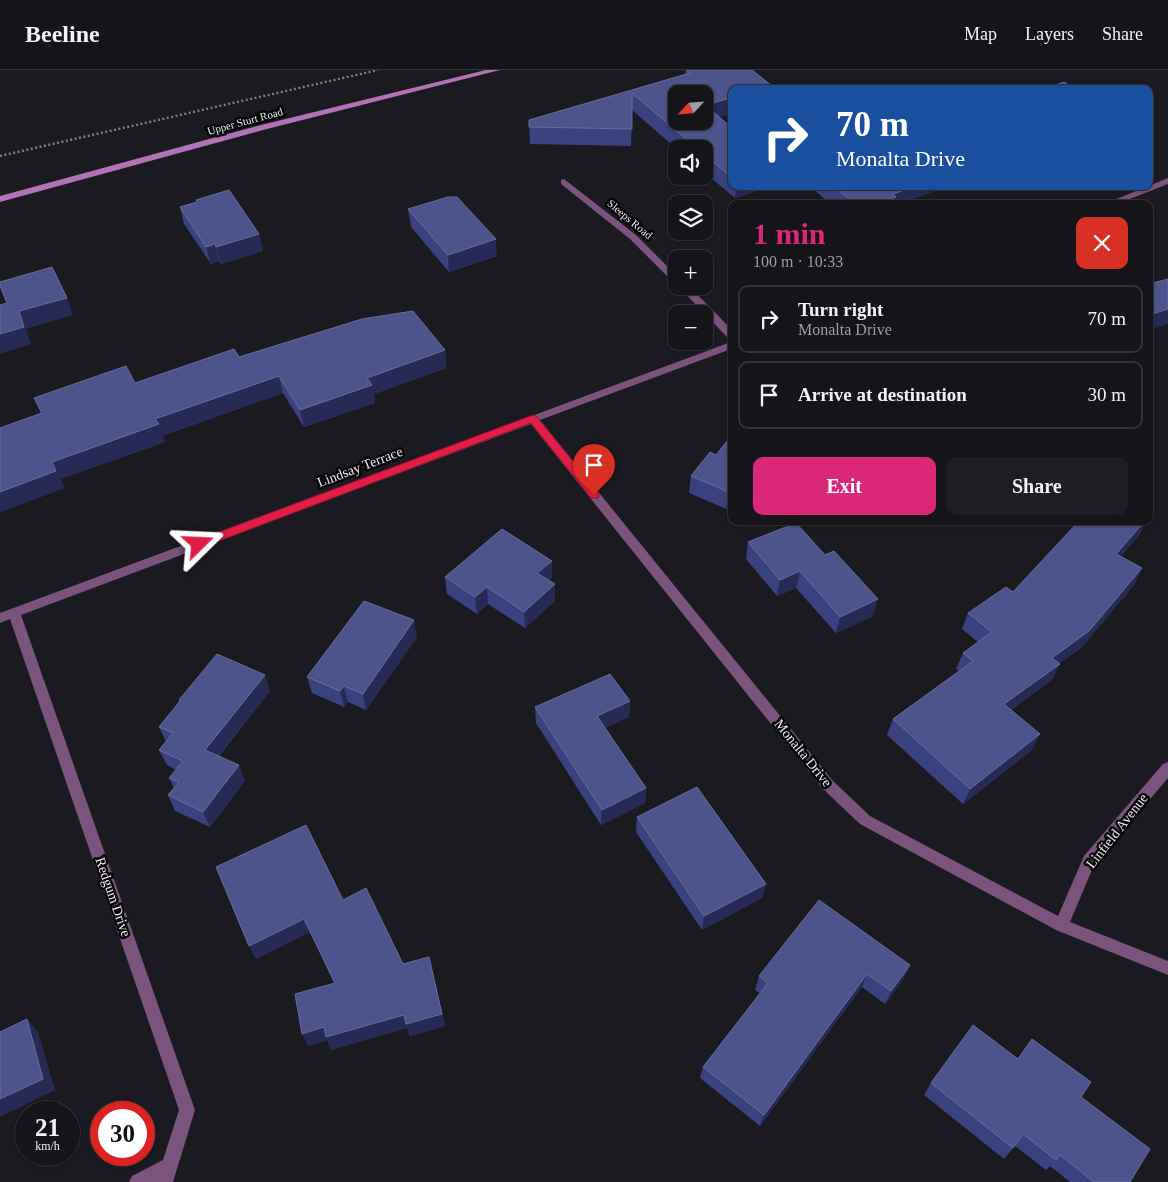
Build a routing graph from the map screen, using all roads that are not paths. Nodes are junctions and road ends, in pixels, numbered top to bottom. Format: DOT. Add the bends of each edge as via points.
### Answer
graph roads {
  1 [pos="496,70"];
  2 [pos="1168,181"];
  3 [pos="564,182"];
  4 [pos="1153,187"];
  5 [pos="1145,190"];
  6 [pos="0,199"];
  7 [pos="1118,200"];
  8 [pos="668,272"];
  9 [pos="692,295"];
  10 [pos="728,332"];
  11 [pos="728,346"];
  12 [pos="533,419"];
  13 [pos="7,616"];
  14 [pos="1168,768"];
  15 [pos="1061,925"];
  16 [pos="1168,968"];
  17 [pos="170,1165"];
  18 [pos="138,1182"];
  19 [pos="164,1182"];
  1 -- 6 [label="main road, Upper Sturt Road" via="260,128"];
  2 -- 4 [label="street"];
  3 -- 8 [label="street, Sleeps Road" via="634,236"];
  5 -- 7 [label="street"];
  9 -- 10 [label="street"];
  11 -- 12 [label="street, Lindsay Terrace"];
  12 -- 13 [label="street, Lindsay Terrace"];
  12 -- 15 [label="street, Monalta Drive" via="828,785 865,820"];
  13 -- 17 [label="street, Redgum Drive" via="187,1110"];
  14 -- 15 [label="street, Linfield Avenue" via="1089,861"];
  15 -- 16 [label="street, Monalta Drive"];
  17 -- 18 [label="street"];
  17 -- 19 [label="street, Redgum Drive"];
}
